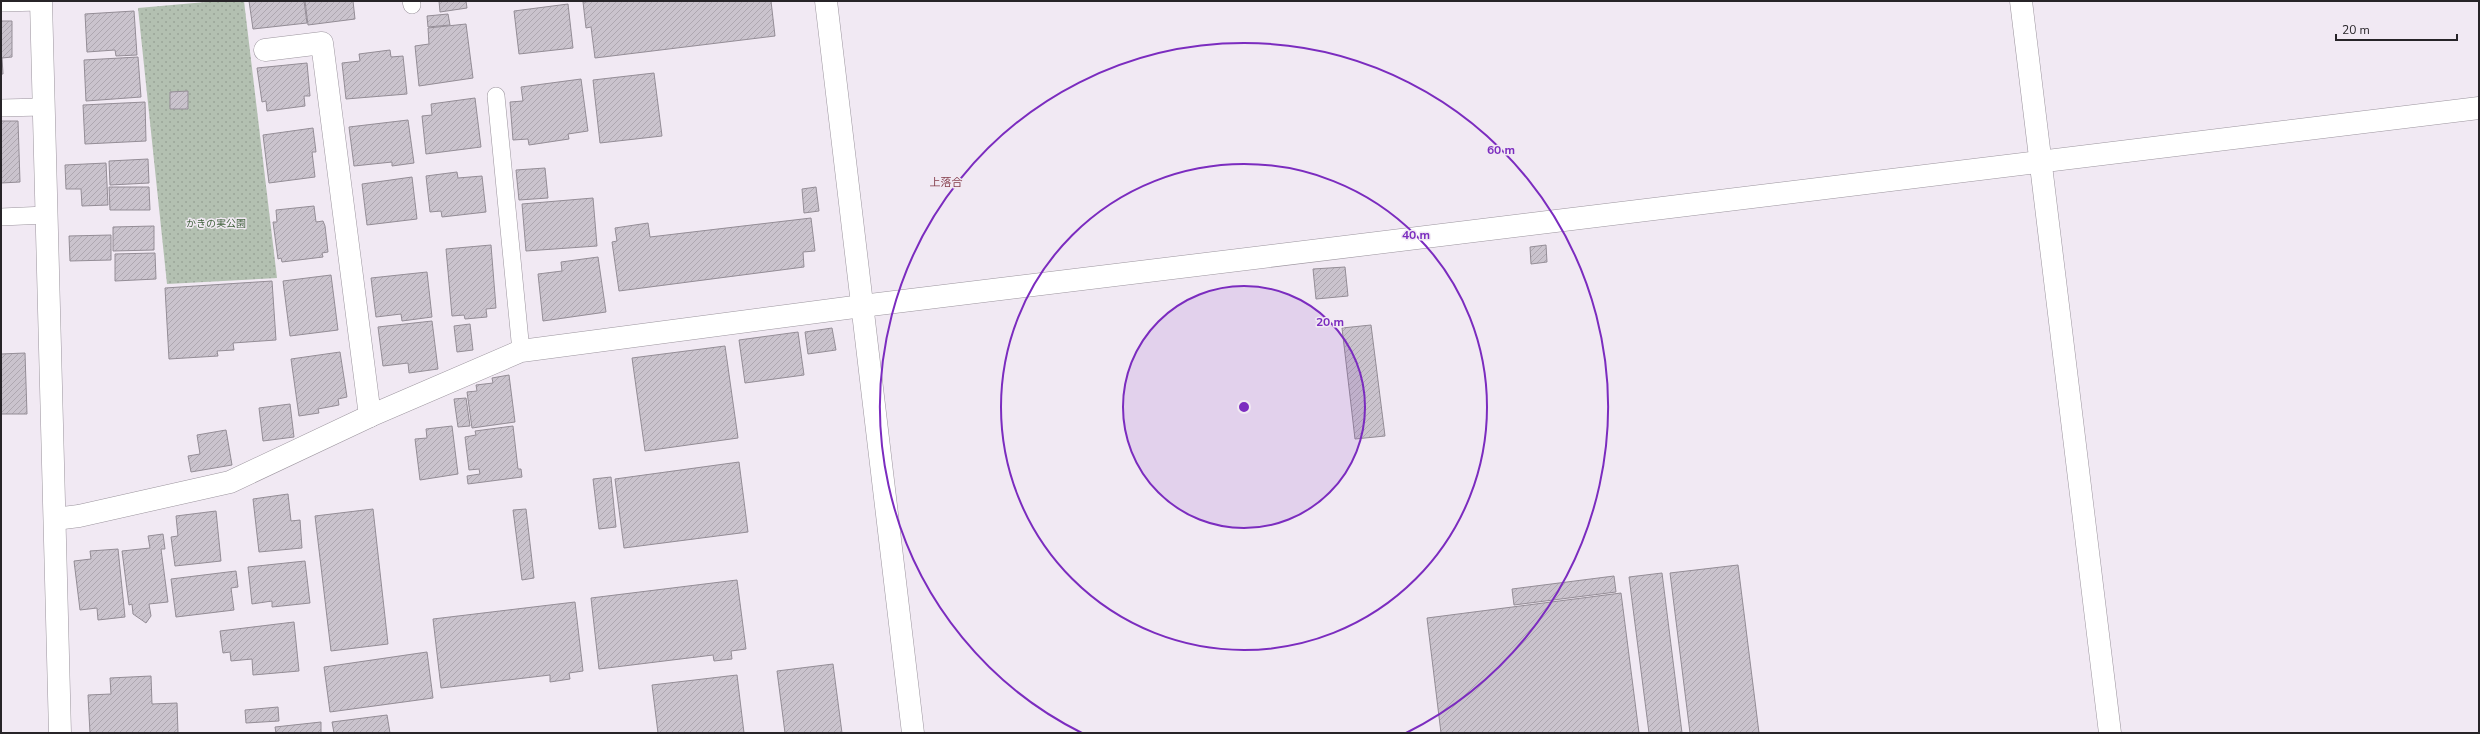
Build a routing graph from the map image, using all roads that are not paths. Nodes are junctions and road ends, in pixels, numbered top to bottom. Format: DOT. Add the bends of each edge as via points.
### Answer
graph roads {
  1 [pos="826,1"];
  2 [pos="2021,1"];
  3 [pos="41,2"];
  4 [pos="1,3"];
  5 [pos="265,50"];
  6 [pos="496,96"];
  7 [pos="43,107"];
  8 [pos="1,108"];
  9 [pos="2479,108"];
  10 [pos="2041,161"];
  11 [pos="46,215"];
  12 [pos="1,216"];
  13 [pos="862,306"];
  14 [pos="521,351"];
  15 [pos="370,416"];
  16 [pos="55,519"];
  17 [pos="60,733"];
  18 [pos="913,733"];
  19 [pos="2110,733"];
  1 -- 13 [label="street"];
  2 -- 10 [label="street"];
  3 -- 4 [label="lane"];
  3 -- 7 [label="street"];
  5 -- 15 [label="street" via="322,43"];
  6 -- 14 [label="lane"];
  7 -- 8 [label="lane"];
  7 -- 11 [label="street"];
  9 -- 10 [label="street"];
  10 -- 13 [label="street"];
  10 -- 19 [label="street"];
  11 -- 12 [label="lane"];
  11 -- 16 [label="street"];
  13 -- 14 [label="street"];
  13 -- 18 [label="street"];
  14 -- 15 [label="street"];
  15 -- 16 [label="street" via="230,482 79,516"];
  16 -- 17 [label="street"];
}
